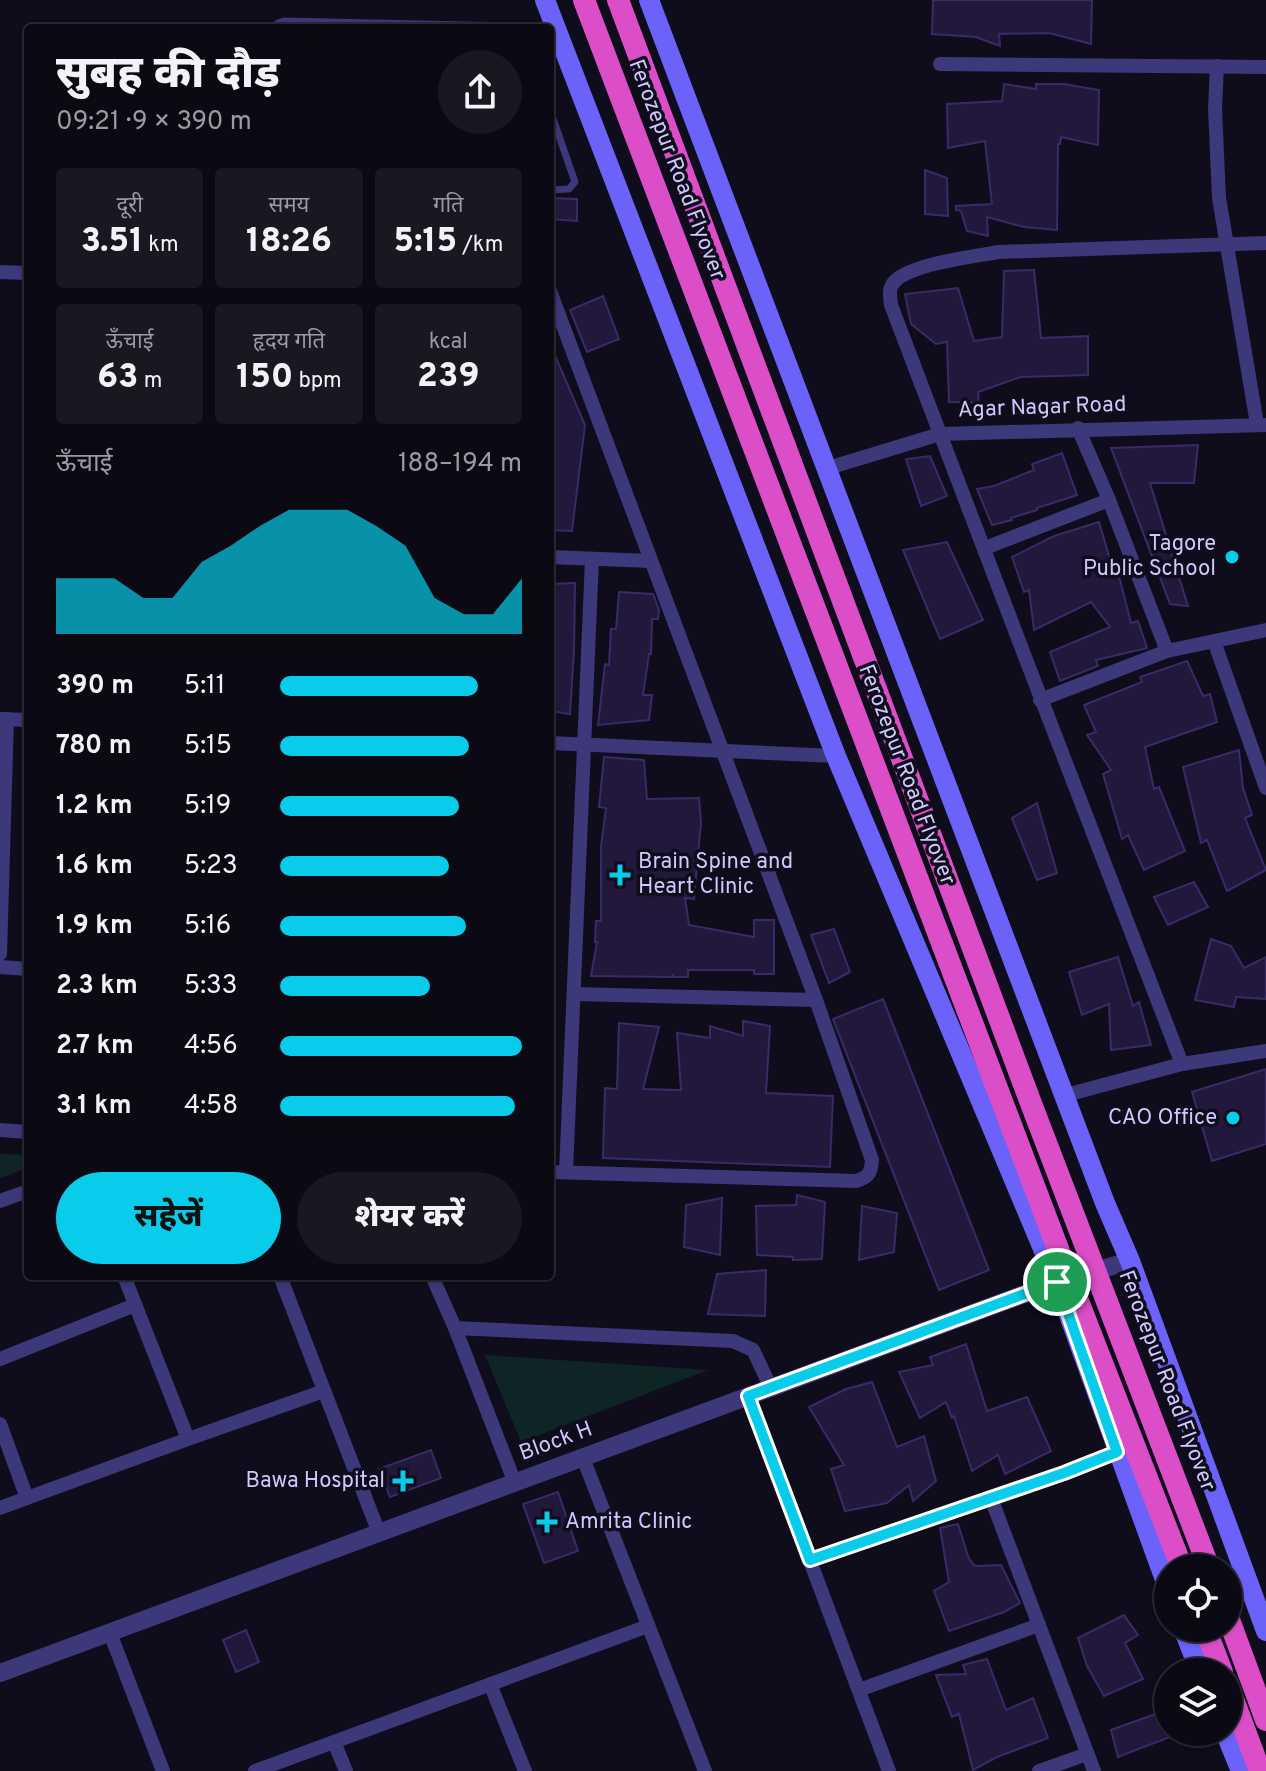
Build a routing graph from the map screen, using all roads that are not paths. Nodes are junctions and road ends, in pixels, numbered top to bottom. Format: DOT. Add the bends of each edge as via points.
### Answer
graph roads {
  1 [pos="545,0"];
  2 [pos="584,0"];
  3 [pos="618,0"];
  4 [pos="649,0"];
  5 [pos="277,24"];
  6 [pos="421,24"];
  7 [pos="940,64"];
  8 [pos="1217,66"];
  9 [pos="1266,67"];
  10 [pos="554,122"];
  11 [pos="554,190"];
  12 [pos="1225,242"];
  13 [pos="1266,243"];
  14 [pos="0,272"];
  15 [pos="24,273"];
  16 [pos="554,302"];
  17 [pos="1262,424"];
  18 [pos="1078,428"];
  19 [pos="940,434"];
  20 [pos="825,469"];
  21 [pos="1109,500"];
  22 [pos="985,548"];
  23 [pos="554,557"];
  24 [pos="592,559"];
  25 [pos="651,561"];
  26 [pos="1266,630"];
  27 [pos="1214,641"];
  28 [pos="1167,651"];
  29 [pos="1040,700"];
  30 [pos="4,719"];
  31 [pos="24,720"];
  32 [pos="554,743"];
  33 [pos="586,744"];
  34 [pos="722,751"];
  35 [pos="836,756"];
  36 [pos="1266,788"];
  37 [pos="0,954"];
  38 [pos="0,967"];
  39 [pos="24,969"];
  40 [pos="574,994"];
  41 [pos="816,1000"];
  42 [pos="1266,1051"];
  43 [pos="1182,1064"];
  44 [pos="1066,1095"];
  45 [pos="0,1130"];
  46 [pos="24,1132"];
  47 [pos="554,1172"];
  48 [pos="566,1172"];
  49 [pos="24,1192"];
  50 [pos="0,1201"];
  51 [pos="1130,1261"];
  52 [pos="126,1280"];
  53 [pos="282,1280"];
  54 [pos="434,1280"];
  55 [pos="1057,1282"];
  56 [pos="135,1305"];
  57 [pos="455,1328"];
  58 [pos="0,1359"];
  59 [pos="771,1388"];
  60 [pos="324,1391"];
  61 [pos="748,1396"];
  62 [pos="0,1424"];
  63 [pos="188,1439"];
  64 [pos="1117,1452"];
  65 [pos="583,1458"];
  66 [pos="515,1483"];
  67 [pos="27,1498"];
  68 [pos="991,1498"];
  69 [pos="0,1508"];
  70 [pos="379,1533"];
  71 [pos="1155,1554"];
  72 [pos="1177,1554"];
  73 [pos="1204,1554"];
  74 [pos="810,1560"];
  75 [pos="1039,1625"];
  76 [pos="648,1626"];
  77 [pos="1266,1631"];
  78 [pos="110,1633"];
  79 [pos="1237,1642"];
  80 [pos="0,1673"];
  81 [pos="490,1684"];
  82 [pos="859,1690"];
  83 [pos="1266,1720"];
  84 [pos="1242,1723"];
  85 [pos="334,1742"];
  86 [pos="1231,1746"];
  87 [pos="1087,1754"];
  88 [pos="163,1771"];
  89 [pos="255,1771"];
  90 [pos="346,1771"];
  91 [pos="525,1771"];
  92 [pos="705,1771"];
  93 [pos="889,1771"];
  94 [pos="1039,1771"];
  95 [pos="1094,1771"];
  96 [pos="1241,1771"];
  97 [pos="1260,1771"];
  1 -- 35 [label="main road"];
  2 -- 72 [label="highway, Ferozepur Road Flyover"];
  3 -- 73 [label="highway, Ferozepur Road Flyover"];
  4 -- 20 [label="main road"];
  5 -- 6 [label="lane"];
  7 -- 8 [label="street"];
  8 -- 9 [label="street"];
  8 -- 12 [label="street" via="1217,155"];
  10 -- 11 [label="lane" via="575,182 569,189"];
  12 -- 13 [label="street"];
  12 -- 17 [label="street"];
  12 -- 19 [label="street" via="999,252 957,259 894,281 891,305"];
  14 -- 15 [label="street"];
  16 -- 25 [label="street"];
  17 -- 18 [label="street, Agar Nagar Road"];
  18 -- 19 [label="street, Agar Nagar Road"];
  18 -- 21 [label="street"];
  19 -- 20 [label="street, Agar Nagar Road"];
  19 -- 22 [label="street"];
  20 -- 44 [label="main road"];
  21 -- 22 [label="street"];
  21 -- 28 [label="street"];
  22 -- 29 [label="street"];
  23 -- 24 [label="street"];
  24 -- 25 [label="street"];
  24 -- 33 [label="street"];
  25 -- 34 [label="street"];
  26 -- 27 [label="street"];
  27 -- 28 [label="street"];
  27 -- 36 [label="street"];
  28 -- 29 [label="street"];
  29 -- 43 [label="street"];
  30 -- 31 [label="street"];
  30 -- 37 [label="street"];
  32 -- 33 [label="street"];
  33 -- 34 [label="street"];
  33 -- 40 [label="street"];
  34 -- 35 [label="street"];
  34 -- 41 [label="street"];
  35 -- 55 [label="main road"];
  38 -- 39 [label="street"];
  40 -- 41 [label="street"];
  40 -- 48 [label="street"];
  41 -- 48 [label="street" via="872,1160 865,1178"];
  42 -- 43 [label="street"];
  43 -- 44 [label="street"];
  44 -- 51 [label="main road"];
  45 -- 46 [label="street"];
  47 -- 48 [label="street"];
  49 -- 50 [label="street"];
  51 -- 55 [label="street, Block H"];
  51 -- 77 [label="main road"];
  52 -- 56 [label="street"];
  53 -- 60 [label="street"];
  54 -- 57 [label="street"];
  55 -- 59 [label="street, Block H"];
  55 -- 64 [label="main road"];
  56 -- 58 [label="street"];
  56 -- 63 [label="street"];
  57 -- 59 [label="street" via="733,1341 753,1350"];
  57 -- 66 [label="street"];
  59 -- 61 [label="street, Block H"];
  60 -- 63 [label="street"];
  60 -- 70 [label="street"];
  61 -- 65 [label="street, Block H"];
  61 -- 74 [label="street"];
  62 -- 67 [label="street"];
  63 -- 67 [label="street"];
  64 -- 68 [label="street"];
  64 -- 71 [label="main road"];
  65 -- 66 [label="street, Block H"];
  65 -- 76 [label="street"];
  66 -- 70 [label="street, Block H"];
  67 -- 69 [label="street"];
  68 -- 74 [label="street"];
  68 -- 75 [label="street"];
  70 -- 78 [label="street, Block H"];
  74 -- 82 [label="street"];
  75 -- 82 [label="street"];
  75 -- 87 [label="street"];
  76 -- 81 [label="street"];
  76 -- 92 [label="street"];
  78 -- 80 [label="street, Block H"];
  78 -- 88 [label="street"];
  79 -- 83 [label="highway"];
  81 -- 85 [label="street"];
  81 -- 91 [label="street"];
  82 -- 93 [label="street"];
  84 -- 97 [label="highway"];
  85 -- 89 [label="street"];
  85 -- 90 [label="street"];
  86 -- 96 [label="main road"];
  87 -- 94 [label="street"];
  87 -- 95 [label="street"];
}
